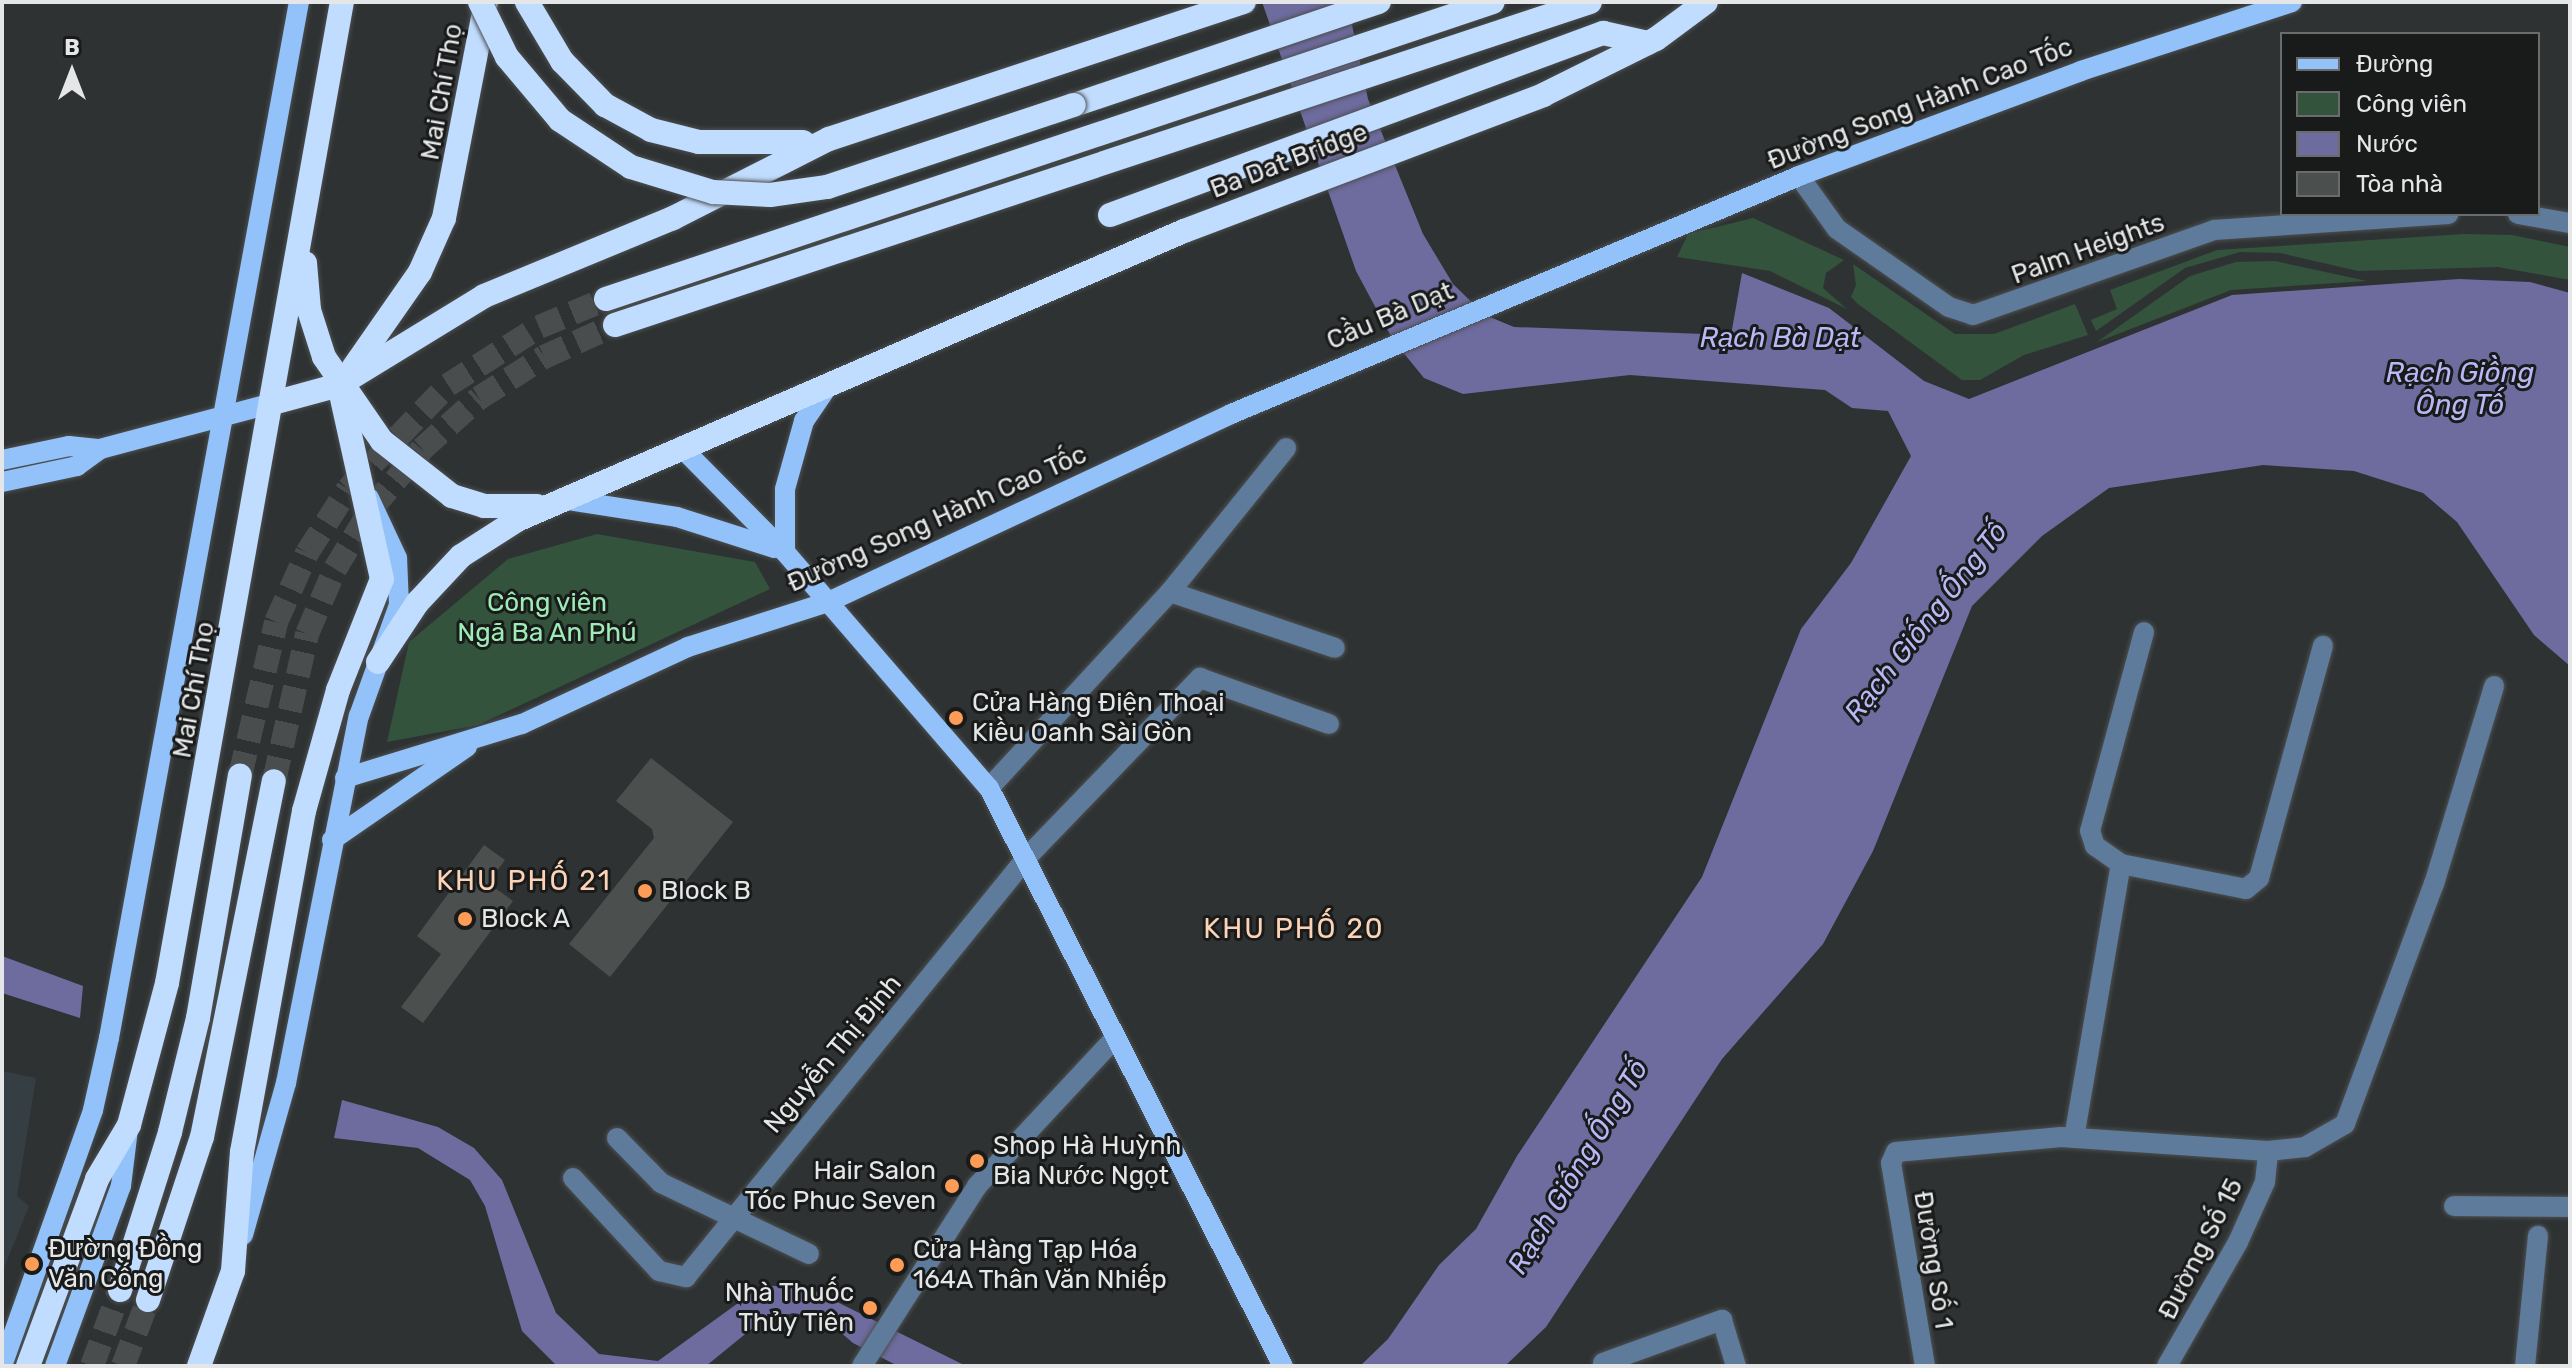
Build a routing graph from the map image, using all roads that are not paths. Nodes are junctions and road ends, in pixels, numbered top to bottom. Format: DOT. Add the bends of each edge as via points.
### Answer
graph roads {
  1 [pos="299,2"];
  2 [pos="342,2"];
  3 [pos="483,2"];
  4 [pos="1244,2"];
  5 [pos="1379,2"];
  6 [pos="1493,2"];
  7 [pos="1590,2"];
  8 [pos="1706,2"];
  9 [pos="2292,2"];
  10 [pos="536,9"];
  11 [pos="1648,43"];
  12 [pos="829,139"];
  13 [pos="1799,176"];
  14 [pos="1110,215"];
  15 [pos="2419,216"];
  16 [pos="2530,216"];
  17 [pos="302,221"];
  18 [pos="2570,223"];
  19 [pos="1570,268"];
  20 [pos="606,299"];
  21 [pos="615,325"];
  22 [pos="339,385"];
  23 [pos="828,386"];
  24 [pos="273,403"];
  25 [pos="1231,414"];
  26 [pos="226,415"];
  27 [pos="682,448"];
  28 [pos="1286,448"];
  29 [pos="100,449"];
  30 [pos="2,460"];
  31 [pos="2,482"];
  32 [pos="365,491"];
  33 [pos="562,499"];
  34 [pos="785,552"];
  35 [pos="1170,592"];
  36 [pos="828,602"];
  37 [pos="2144,632"];
  38 [pos="2323,646"];
  39 [pos="1335,648"];
  40 [pos="378,662"];
  41 [pos="2494,686"];
  42 [pos="1329,724"];
  43 [pos="483,736"];
  44 [pos="240,776"];
  45 [pos="345,778"];
  46 [pos="274,781"];
  47 [pos="989,788"];
  48 [pos="332,840"];
  49 [pos="1028,856"];
  50 [pos="2121,864"];
  51 [pos="1113,1040"];
  52 [pos="129,1125"];
  53 [pos="617,1138"];
  54 [pos="2074,1138"];
  55 [pos="2268,1151"];
  56 [pos="573,1178"];
  57 [pos="2454,1206"];
  58 [pos="2570,1207"];
  59 [pos="731,1215"];
  60 [pos="2538,1236"];
  61 [pos="809,1254"];
  62 [pos="233,1271"];
  63 [pos="120,1290"];
  64 [pos="148,1300"];
  65 [pos="1603,1363"];
  66 [pos="862,1365"];
  67 [pos="2,1366"];
  68 [pos="28,1366"];
  69 [pos="55,1366"];
  70 [pos="199,1366"];
  71 [pos="1283,1366"];
  72 [pos="1736,1366"];
  73 [pos="1925,1366"];
  74 [pos="2167,1366"];
  75 [pos="2525,1366"];
  1 -- 26 [label="main road, Mai Chí Thọ"];
  2 -- 17 [label="highway, Mai Chí Thọ"];
  3 -- 5 [label="highway, bridge" via="523,80 582,138 631,167 685,186 770,195 854,179"];
  3 -- 22 [label="highway, Mai Chí Thọ" via="444,218 403,298"];
  4 -- 12 [label="highway"];
  6 -- 20 [label="highway"];
  7 -- 21 [label="highway"];
  8 -- 11 [label="highway, Ba Dat Bridge"];
  9 -- 13 [label="main road, Đường Song Hành Cao Tốc" via="2081,71"];
  10 -- 12 [label="highway" via="562,61 605,105 651,130 699,142 756,145"];
  11 -- 14 [label="highway" via="1603,33"];
  11 -- 23 [label="highway, Ba Dat Bridge" via="1543,95 1184,231"];
  12 -- 22 [label="highway" via="673,218 494,291"];
  13 -- 15 [label="street, Palm Heights" via="1837,229 1949,307 1973,315 2214,230"];
  13 -- 19 [label="main road, Đường Song Hành Cao Tốc"];
  16 -- 18 [label="street"];
  17 -- 22 [label="highway" via="309,310"];
  17 -- 24 [label="highway, Mai Chí Thọ"];
  19 -- 25 [label="main road, Cầu Bà Dạt"];
  22 -- 24 [label="highway"];
  22 -- 32 [label="highway"];
  22 -- 33 [label="highway" via="402,461 452,496 504,509"];
  23 -- 27 [label="highway, Ba Dat Bridge"];
  23 -- 34 [label="main road" via="804,421 785,489"];
  24 -- 26 [label="main road"];
  24 -- 52 [label="highway, Mai Chí Thọ" via="167,983"];
  25 -- 36 [label="main road, Đường Song Hành Cao Tốc"];
  26 -- 29 [label="main road"];
  26 -- 67 [label="main road, Mai Chí Thọ" via="93,1110"];
  27 -- 33 [label="highway, Ba Dat Bridge"];
  27 -- 34 [label="main road"];
  28 -- 35 [label="street"];
  29 -- 30 [label="main road" via="69,446"];
  29 -- 31 [label="main road" via="77,466"];
  32 -- 40 [label="main road" via="400,573 396,617"];
  32 -- 62 [label="highway" via="382,579 338,690 304,811 242,1152"];
  33 -- 34 [label="main road" via="677,517"];
  33 -- 40 [label="highway" via="461,556 417,603"];
  34 -- 36 [label="main road"];
  35 -- 39 [label="street"];
  35 -- 47 [label="street"];
  36 -- 43 [label="main road, Đường Song Hành Cao Tốc" via="688,647 522,724"];
  36 -- 47 [label="main road"];
  37 -- 50 [label="street" via="2090,831 2095,846"];
  38 -- 50 [label="street" via="2259,878 2246,889"];
  40 -- 45 [label="main road"];
  41 -- 55 [label="street" via="2434,884 2345,1124 2305,1147"];
  42 -- 49 [label="street, Nguyễn Thị Định" via="1200,678"];
  43 -- 45 [label="main road, Đường Song Hành Cao Tốc"];
  43 -- 48 [label="main road, Đường Song Hành Cao Tốc"];
  44 -- 63 [label="highway" via="198,1018 170,1132"];
  45 -- 48 [label="main road"];
  46 -- 64 [label="highway" via="202,1137"];
  47 -- 49 [label="main road"];
  48 -- 62 [label="main road" via="286,1083"];
  49 -- 51 [label="main road"];
  49 -- 59 [label="street, Nguyễn Thị Định"];
  50 -- 54 [label="street"];
  51 -- 66 [label="street" via="977,1186"];
  51 -- 71 [label="main road"];
  52 -- 68 [label="highway, Mai Chí Thọ" via="97,1179"];
  52 -- 69 [label="main road" via="121,1186"];
  53 -- 59 [label="street" via="661,1183"];
  54 -- 55 [label="street"];
  54 -- 73 [label="street, Đường Số 1" via="1896,1152 1891,1163"];
  55 -- 74 [label="street, Đường Số 15" via="2265,1182 2238,1242"];
  56 -- 59 [label="street, Nguyễn Thị Định" via="650,1263 673,1277 697,1270"];
  57 -- 58 [label="street"];
  59 -- 61 [label="street"];
  60 -- 75 [label="street"];
  62 -- 70 [label="highway"];
  65 -- 72 [label="street" via="1722,1320"];
}
